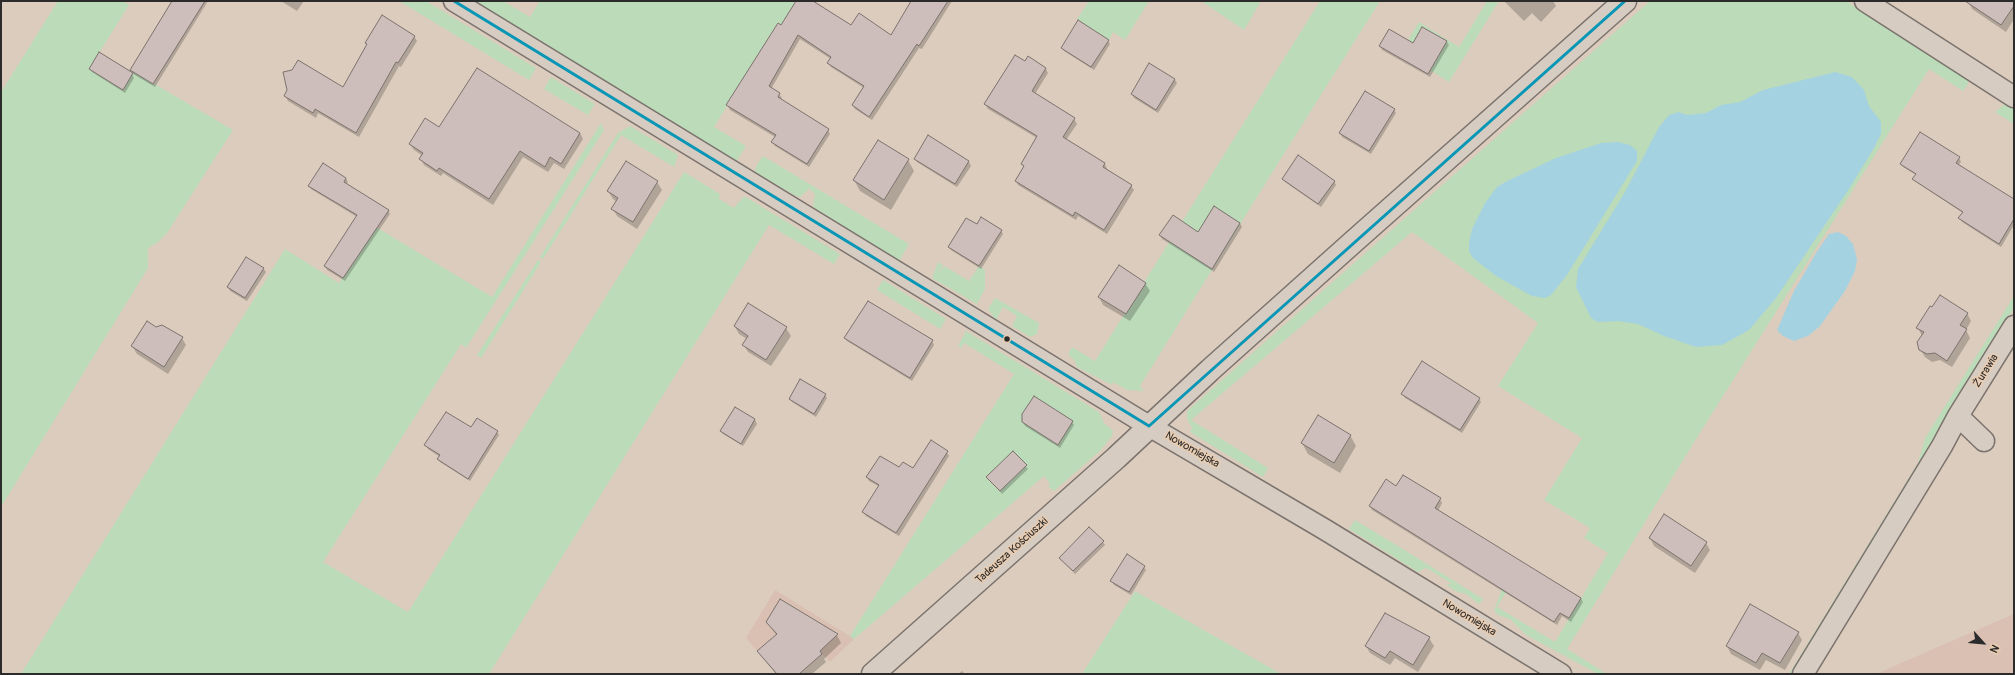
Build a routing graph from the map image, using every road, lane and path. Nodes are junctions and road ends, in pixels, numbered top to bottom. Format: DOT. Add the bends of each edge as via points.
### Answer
graph roads {
  1 [pos="454,1"];
  2 [pos="1625,1"];
  3 [pos="1865,1"];
  4 [pos="2014,96"];
  5 [pos="2014,326"];
  6 [pos="1958,416"];
  7 [pos="1149,426"];
  8 [pos="1984,441"];
  9 [pos="873,674"];
  10 [pos="1562,674"];
  11 [pos="1803,674"];
  1 -- 7 [label="street, Nowomiejska"];
  2 -- 7 [label="street, Tadeusza Kościuszki"];
  3 -- 4 [label="street"];
  5 -- 6 [label="street, Żurawia"];
  6 -- 8 [label="street"];
  6 -- 11 [label="street, Żurawia"];
  7 -- 9 [label="street, Tadeusza Kościuszki"];
  7 -- 10 [label="street, Nowomiejska"];
}
